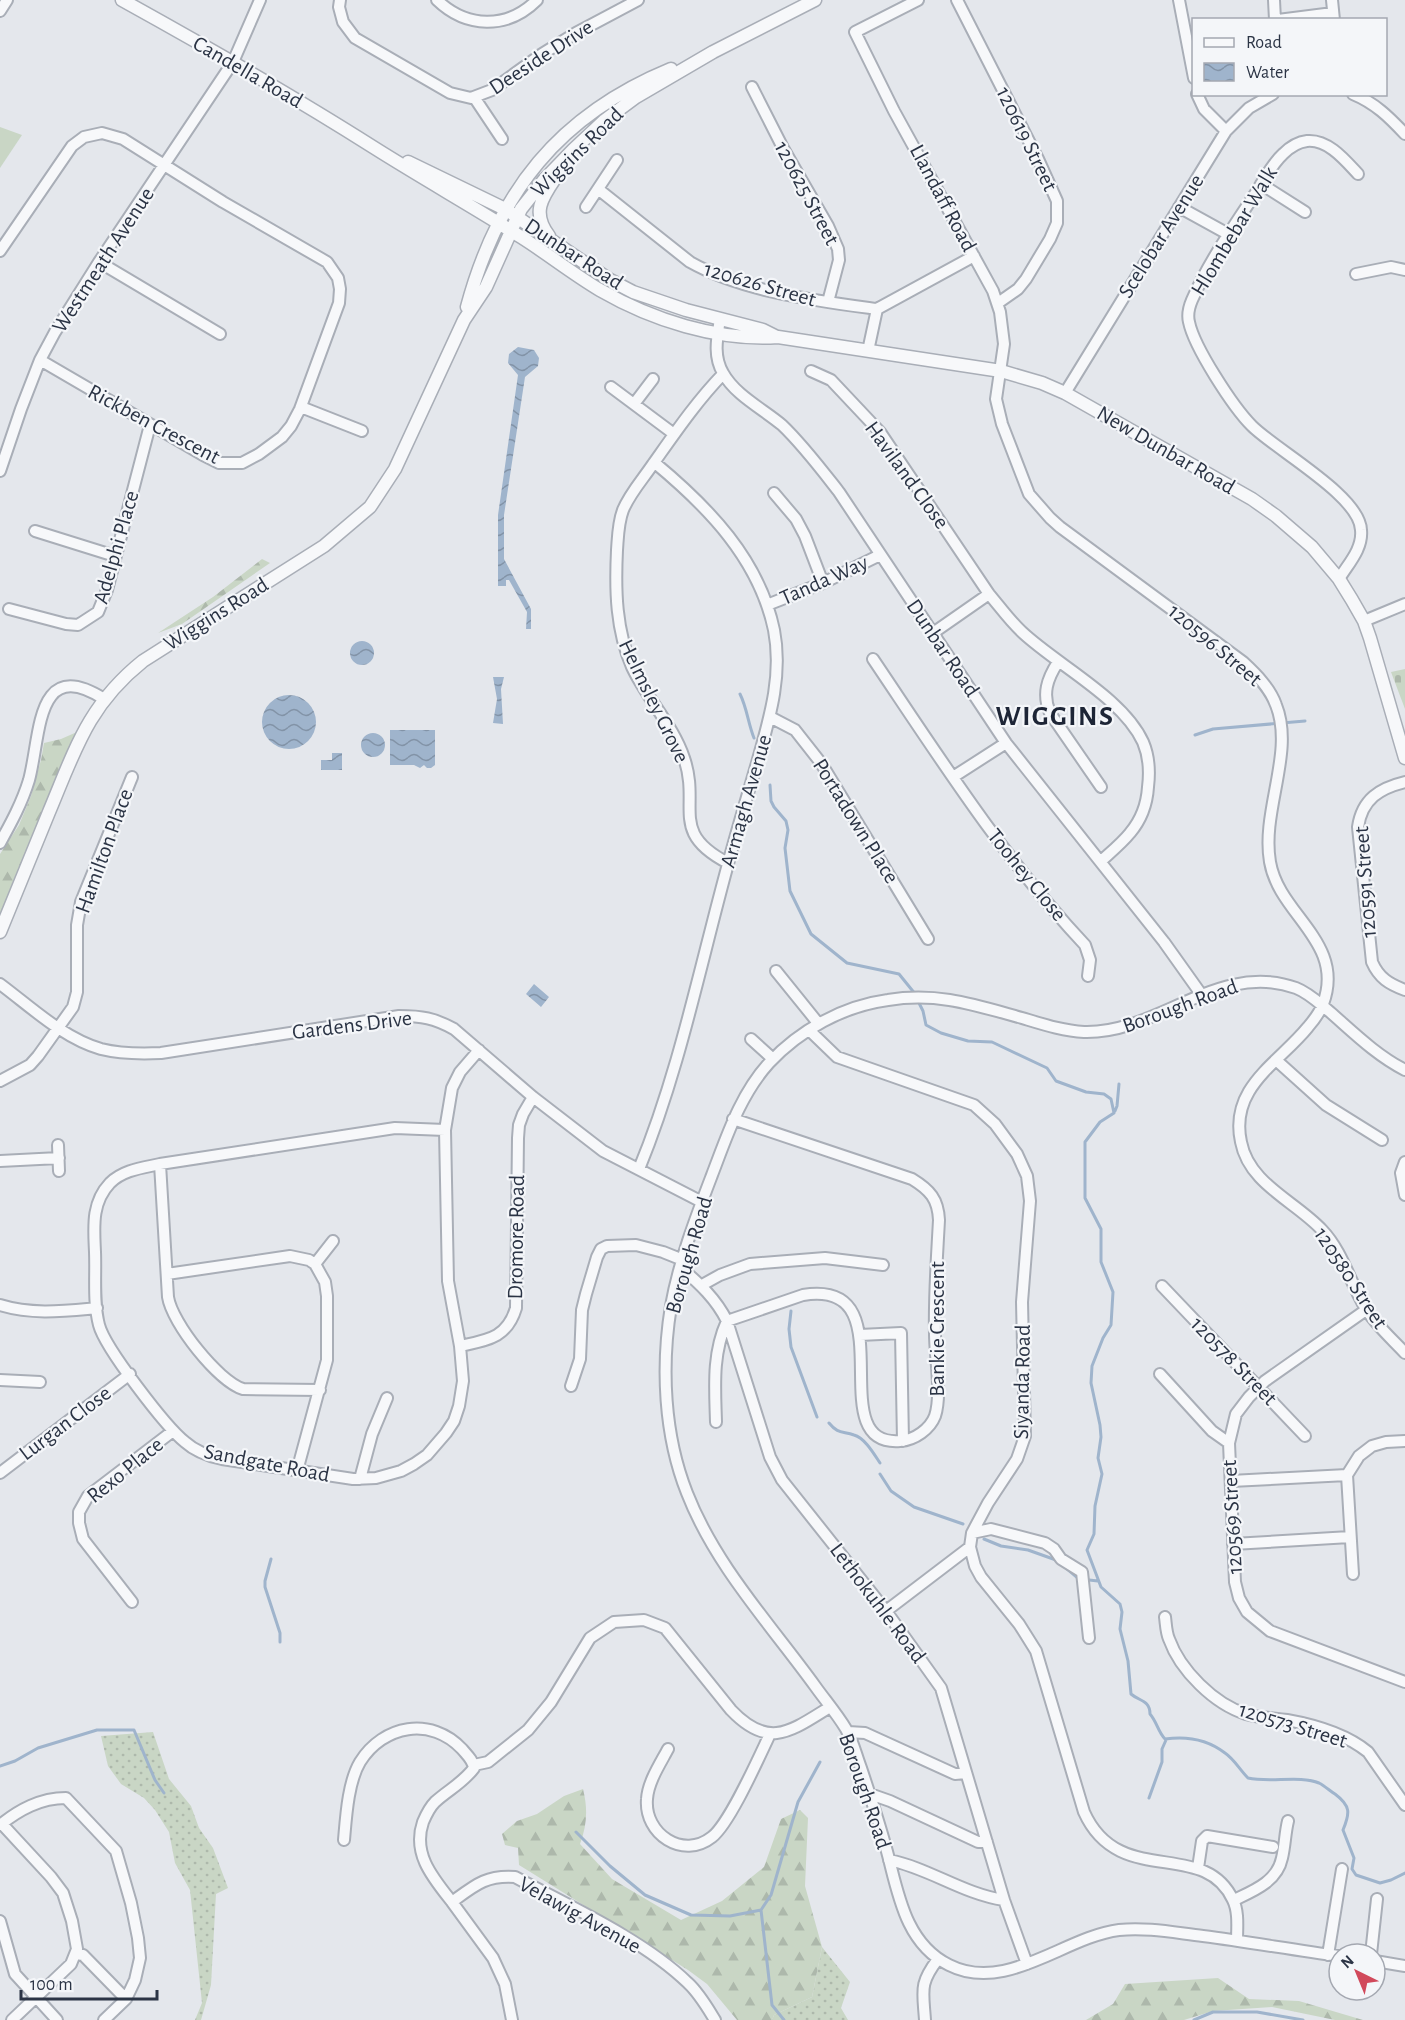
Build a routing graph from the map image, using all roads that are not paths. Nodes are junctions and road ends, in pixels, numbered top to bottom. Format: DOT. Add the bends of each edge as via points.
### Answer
graph roads {
  1 [pos="7,0"];
  2 [pos="122,0"];
  3 [pos="260,0"];
  4 [pos="340,0"];
  5 [pos="436,0"];
  6 [pos="537,0"];
  7 [pos="638,0"];
  8 [pos="815,0"];
  9 [pos="918,0"];
  10 [pos="957,0"];
  11 [pos="1179,0"];
  12 [pos="1274,0"];
  13 [pos="1332,0"];
  14 [pos="0,11"];
  15 [pos="1334,16"];
  16 [pos="1277,18"];
  17 [pos="1306,18"];
  18 [pos="1189,33"];
  19 [pos="713,52"];
  20 [pos="1192,60"];
  21 [pos="233,62"];
  22 [pos="752,87"];
  23 [pos="1198,96"];
  24 [pos="1270,96"];
  25 [pos="1357,96"];
  26 [pos="474,98"];
  27 [pos="1226,131"];
  28 [pos="1405,134"];
  29 [pos="502,139"];
  30 [pos="372,146"];
  31 [pos="573,150"];
  32 [pos="617,160"];
  33 [pos="164,166"];
  34 [pos="1358,174"];
  35 [pos="1261,184"];
  36 [pos="598,189"];
  37 [pos="586,207"];
  38 [pos="1179,207"];
  39 [pos="505,209"];
  40 [pos="1305,212"];
  41 [pos="517,217"];
  42 [pos="498,223"];
  43 [pos="510,231"];
  44 [pos="1228,234"];
  45 [pos="553,241"];
  46 [pos="0,251"];
  47 [pos="974,256"];
  48 [pos="99,261"];
  49 [pos="1405,270"];
  50 [pos="1356,274"];
  51 [pos="828,303"];
  52 [pos="998,303"];
  53 [pos="877,309"];
  54 [pos="720,319"];
  55 [pos="464,320"];
  56 [pos="717,333"];
  57 [pos="220,334"];
  58 [pos="778,337"];
  59 [pos="868,351"];
  60 [pos="40,360"];
  61 [pos="811,371"];
  62 [pos="1001,371"];
  63 [pos="723,374"];
  64 [pos="653,379"];
  65 [pos="611,387"];
  66 [pos="1065,393"];
  67 [pos="634,404"];
  68 [pos="300,407"];
  69 [pos="150,425"];
  70 [pos="362,431"];
  71 [pos="674,434"];
  72 [pos="655,463"];
  73 [pos="0,471"];
  74 [pos="774,493"];
  75 [pos="35,531"];
  76 [pos="880,555"];
  77 [pos="115,556"];
  78 [pos="1339,579"];
  79 [pos="823,583"];
  80 [pos="989,594"];
  81 [pos="1405,604"];
  82 [pos="767,605"];
  83 [pos="9,609"];
  84 [pos="1364,621"];
  85 [pos="933,633"];
  86 [pos="873,659"];
  87 [pos="1058,662"];
  88 [pos="104,699"];
  89 [pos="770,717"];
  90 [pos="1005,743"];
  91 [pos="1405,758"];
  92 [pos="132,777"];
  93 [pos="953,777"];
  94 [pos="1405,782"];
  95 [pos="1101,787"];
  96 [pos="0,843"];
  97 [pos="1101,861"];
  98 [pos="728,863"];
  99 [pos="0,932"];
  100 [pos="928,939"];
  101 [pos="776,971"];
  102 [pos="1088,976"];
  103 [pos="0,984"];
  104 [pos="1405,990"];
  105 [pos="1201,994"];
  106 [pos="1323,1006"];
  107 [pos="814,1027"];
  108 [pos="59,1028"];
  109 [pos="751,1039"];
  110 [pos="479,1050"];
  111 [pos="773,1059"];
  112 [pos="1276,1060"];
  113 [pos="1405,1070"];
  114 [pos="0,1081"];
  115 [pos="533,1097"];
  116 [pos="733,1119"];
  117 [pos="445,1130"];
  118 [pos="1382,1140"];
  119 [pos="58,1145"];
  120 [pos="59,1158"];
  121 [pos="0,1161"];
  122 [pos="1405,1162"];
  123 [pos="160,1164"];
  124 [pos="639,1169"];
  125 [pos="59,1171"];
  126 [pos="1405,1195"];
  127 [pos="702,1202"];
  128 [pos="333,1241"];
  129 [pos="315,1264"];
  130 [pos="682,1264"];
  131 [pos="883,1265"];
  132 [pos="167,1274"];
  133 [pos="702,1285"];
  134 [pos="1162,1286"];
  135 [pos="0,1305"];
  136 [pos="97,1308"];
  137 [pos="1366,1310"];
  138 [pos="727,1321"];
  139 [pos="860,1335"];
  140 [pos="460,1346"];
  141 [pos="1405,1353"];
  142 [pos="130,1374"];
  143 [pos="1160,1374"];
  144 [pos="0,1380"];
  145 [pos="40,1382"];
  146 [pos="571,1386"];
  147 [pos="1258,1387"];
  148 [pos="320,1390"];
  149 [pos="387,1398"];
  150 [pos="716,1422"];
  151 [pos="173,1431"];
  152 [pos="1305,1436"];
  153 [pos="1405,1440"];
  154 [pos="903,1442"];
  155 [pos="1229,1443"];
  156 [pos="297,1471"];
  157 [pos="0,1473"];
  158 [pos="1347,1475"];
  159 [pos="360,1479"];
  160 [pos="1231,1481"];
  161 [pos="972,1533"];
  162 [pos="1350,1537"];
  163 [pos="1233,1544"];
  164 [pos="970,1547"];
  165 [pos="1353,1574"];
  166 [pos="132,1602"];
  167 [pos="886,1611"];
  168 [pos="1165,1617"];
  169 [pos="1089,1638"];
  170 [pos="1405,1682"];
  171 [pos="830,1707"];
  172 [pos="848,1732"];
  173 [pos="770,1734"];
  174 [pos="668,1749"];
  175 [pos="474,1765"];
  176 [pos="966,1773"];
  177 [pos="870,1794"];
  178 [pos="1405,1805"];
  179 [pos="1288,1821"];
  180 [pos="1,1824"];
  181 [pos="344,1840"];
  182 [pos="987,1842"];
  183 [pos="1273,1847"];
  184 [pos="889,1860"];
  185 [pos="1198,1868"];
  186 [pos="1342,1869"];
  187 [pos="1377,1899"];
  188 [pos="1004,1900"];
  189 [pos="1234,1900"];
  190 [pos="452,1902"];
  191 [pos="0,1921"];
  192 [pos="1237,1941"];
  193 [pos="1335,1942"];
  194 [pos="1372,1942"];
  195 [pos="76,1954"];
  196 [pos="1327,1955"];
  197 [pos="938,1959"];
  198 [pos="1027,1964"];
  199 [pos="1387,1964"];
  200 [pos="1405,1966"];
  201 [pos="36,1998"];
  202 [pos="126,1999"];
  203 [pos="12,2020"];
  204 [pos="57,2020"];
  205 [pos="104,2020"];
  206 [pos="512,2020"];
  207 [pos="715,2020"];
  208 [pos="925,2020"];
  1 -- 14 [label="street"];
  2 -- 21 [label="street, Candella Road"];
  3 -- 21 [label="street, Westmeath Avenue"];
  4 -- 26 [label="street, Deeside Drive" via="343,22 355,38 450,93"];
  5 -- 6 [label="street" via="459,17 495,22 512,17"];
  7 -- 26 [label="street, Deeside Drive" via="576,33"];
  8 -- 19 [label="street, Wiggins Road"];
  9 -- 47 [label="street, Llandaff Road" via="855,32"];
  10 -- 52 [label="street, 120619 Street" via="1057,201 1057,223 1050,239 1026,279"];
  11 -- 18 [label="street"];
  12 -- 16 [label="street"];
  13 -- 15 [label="street"];
  15 -- 17 [label="street"];
  18 -- 20 [label="street"];
  19 -- 31 [label="street, Wiggins Road" via="636,97"];
  19 -- 39 [label="street, Wiggins Road" via="648,78 602,105 544,156"];
  21 -- 30 [label="street, Candella Road"];
  21 -- 33 [label="street, Westmeath Avenue"];
  22 -- 51 [label="street, 120625 Street" via="838,249"];
  23 -- 27 [label="street" via="1204,109"];
  24 -- 27 [label="street, Scelobar Avenue" via="1249,108"];
  25 -- 28 [label="street" via="1384,112"];
  26 -- 29 [label="street"];
  27 -- 38 [label="street, Scelobar Avenue"];
  30 -- 39 [label="street, Candella Road"];
  30 -- 42 [label="street, Candella Road"];
  31 -- 41 [label="street, Wiggins Road" via="538,187"];
  31 -- 45 [label="street" via="539,206 540,222"];
  32 -- 36 [label="street"];
  33 -- 46 [label="street, Rickben Crescent" via="123,139 102,133 84,137 63,158"];
  33 -- 48 [label="street, Westmeath Avenue"];
  33 -- 68 [label="street, Rickben Crescent" via="333,268 340,289 339,303"];
  34 -- 35 [label="street, Hlombebar Walk" via="1332,149 1307,141 1283,154"];
  35 -- 40 [label="street"];
  35 -- 44 [label="street, Hlombebar Walk"];
  36 -- 37 [label="street"];
  36 -- 51 [label="street, 120626 Street" via="701,268 758,287"];
  38 -- 44 [label="street"];
  38 -- 66 [label="street, Scelobar Avenue"];
  39 -- 41 [label="street, Candella Road"];
  39 -- 42 [label="street, Wiggins Road"];
  41 -- 43 [label="street, Wiggins Road"];
  41 -- 45 [label="street, Dunbar Road"];
  42 -- 43 [label="street, Candella Road"];
  42 -- 55 [label="street, Wiggins Road" via="474,281"];
  43 -- 55 [label="street, Wiggins Road" via="486,286"];
  43 -- 56 [label="street, Dunbar Road" via="617,299 677,324"];
  44 -- 78 [label="street, Hlombebar Walk" via="1192,300 1188,313 1190,327 1240,414 1357,515 1362,528 1360,544"];
  45 -- 54 [label="street, Dunbar Road" via="633,292"];
  47 -- 52 [label="street, Llandaff Road"];
  47 -- 53 [label="street"];
  48 -- 57 [label="street"];
  48 -- 60 [label="street, Westmeath Avenue"];
  49 -- 50 [label="street" via="1391,267"];
  51 -- 53 [label="street, 120626 Street"];
  52 -- 62 [label="street, Llandaff Road" via="1004,344"];
  53 -- 59 [label="street"];
  54 -- 56 [label="street"];
  54 -- 58 [label="street, New Dunbar Road"];
  55 -- 88 [label="street, Wiggins Road" via="395,469 370,507 324,546 142,661"];
  56 -- 58 [label="street, New Dunbar Road" via="760,339"];
  56 -- 63 [label="street" via="717,359"];
  58 -- 59 [label="street, New Dunbar Road"];
  59 -- 62 [label="street, New Dunbar Road"];
  60 -- 69 [label="street, Rickben Crescent"];
  60 -- 73 [label="street, Westmeath Avenue"];
  61 -- 80 [label="street, Haviland Close" via="831,380 879,432"];
  62 -- 66 [label="street, New Dunbar Road"];
  62 -- 106 [label="street, 120596 Street" via="996,399 1029,494 1067,532 1243,662 1276,704 1282,735 1269,828 1270,864 1281,892 1322,951 1327,975"];
  63 -- 71 [label="street, Helmsley Grove"];
  63 -- 76 [label="street, Dunbar Road" via="815,460"];
  64 -- 67 [label="street"];
  65 -- 67 [label="street"];
  66 -- 78 [label="street, New Dunbar Road" via="1252,499 1297,532"];
  67 -- 71 [label="street"];
  68 -- 69 [label="street, Rickben Crescent" via="282,437 242,463 219,463"];
  68 -- 70 [label="street"];
  69 -- 77 [label="street, Adelphi Place"];
  71 -- 72 [label="street, Helmsley Grove"];
  72 -- 82 [label="street, Armagh Avenue" via="728,535 751,570"];
  72 -- 98 [label="street, Helmsley Grove" via="628,500 620,520 616,594 620,632 638,679 685,760 693,833 704,848"];
  74 -- 79 [label="street" via="796,519"];
  75 -- 77 [label="street"];
  76 -- 79 [label="street, Tanda Way"];
  76 -- 85 [label="street, Dunbar Road"];
  77 -- 83 [label="street, Adelphi Place" via="98,612 86,621 66,624"];
  78 -- 84 [label="street, New Dunbar Road"];
  79 -- 82 [label="street, Tanda Way"];
  80 -- 85 [label="street"];
  80 -- 87 [label="street, Haviland Close" via="1022,633"];
  81 -- 84 [label="street"];
  82 -- 89 [label="street, Armagh Avenue" via="777,650"];
  84 -- 91 [label="street, New Dunbar Road"];
  85 -- 90 [label="street, Dunbar Road"];
  86 -- 93 [label="street, Toohey Close"];
  87 -- 95 [label="street" via="1047,681 1047,706"];
  87 -- 97 [label="street, Haviland Close" via="1128,720 1148,756 1148,794 1141,815 1131,832"];
  88 -- 96 [label="street" via="74,685 58,690 46,702 28,782"];
  88 -- 99 [label="street, Wiggins Road" via="82,732"];
  89 -- 98 [label="street, Armagh Avenue"];
  89 -- 100 [label="street, Portadown Place" via="795,730 821,763"];
  90 -- 93 [label="street"];
  90 -- 97 [label="street, Dunbar Road"];
  92 -- 108 [label="street, Hamilton Place" via="81,902 77,992"];
  93 -- 102 [label="street, Toohey Close" via="1016,864 1084,945 1090,960"];
  94 -- 104 [label="street, 120591 Street" via="1384,788 1367,802 1359,818 1358,837 1372,963 1380,977"];
  97 -- 105 [label="street, Dunbar Road"];
  98 -- 124 [label="street, Armagh Avenue" via="657,1125"];
  101 -- 107 [label="street, Siyanda Road"];
  103 -- 108 [label="street, Gardens Drive"];
  105 -- 106 [label="street, Borough Road" via="1244,982 1275,982 1306,993"];
  105 -- 107 [label="street, Borough Road" via="1130,1025 1088,1032 1059,1029 975,1004 937,998 873,1002"];
  106 -- 112 [label="street, 120580 Street"];
  106 -- 113 [label="street, Borough Road" via="1366,1044"];
  107 -- 111 [label="street, Borough Road"];
  107 -- 161 [label="street, Siyanda Road" via="837,1057 974,1105 995,1124 1017,1154 1027,1176 1030,1201 1022,1302 1026,1436 1013,1467"];
  108 -- 110 [label="street, Gardens Drive" via="101,1049 138,1054 399,1016 424,1016 454,1029"];
  108 -- 114 [label="street, Hamilton Place" via="30,1065"];
  109 -- 111 [label="street"];
  110 -- 115 [label="street, Gardens Drive"];
  110 -- 117 [label="street, Sandgate Road" via="452,1088"];
  111 -- 116 [label="street, Borough Road"];
  112 -- 118 [label="street" via="1326,1105"];
  112 -- 137 [label="street, 120580 Street" via="1251,1085 1242,1106 1239,1128 1243,1152 1261,1179 1332,1241"];
  115 -- 124 [label="street, Gardens Drive" via="603,1151"];
  115 -- 140 [label="street, Dromore Road" via="523,1114 518,1138 516,1308 496,1336"];
  116 -- 127 [label="street, Borough Road"];
  116 -- 154 [label="street, Bankie Crescent" via="912,1179 932,1192 939,1220 937,1408 926,1430"];
  117 -- 123 [label="street, Sandgate Road" via="395,1128"];
  117 -- 140 [label="street, Sandgate Road" via="447,1281"];
  119 -- 120 [label="street"];
  120 -- 121 [label="street"];
  120 -- 125 [label="street"];
  122 -- 126 [label="street" via="1401,1173"];
  123 -- 132 [label="street"];
  123 -- 136 [label="street, Sandgate Road" via="119,1176 96,1206"];
  124 -- 127 [label="street, Gardens Drive"];
  127 -- 130 [label="street, Borough Road"];
  128 -- 129 [label="street"];
  129 -- 132 [label="street" via="290,1256"];
  129 -- 148 [label="street" via="325,1282 327,1296 327,1360"];
  130 -- 133 [label="street, Lethokuhle Road"];
  130 -- 146 [label="street, Lethokuhle Road" via="663,1252 636,1245 601,1249 584,1302 580,1359"];
  130 -- 171 [label="street, Borough Road" via="666,1358 672,1446 686,1491 729,1572"];
  131 -- 133 [label="street" via="825,1258 750,1264"];
  132 -- 148 [label="street" via="173,1315 227,1381 243,1389"];
  133 -- 138 [label="street, Lethokuhle Road"];
  134 -- 147 [label="street, 120578 Street"];
  135 -- 136 [label="street" via="36,1312"];
  136 -- 142 [label="street, Sandgate Road" via="103,1334"];
  137 -- 141 [label="street, 120580 Street"];
  137 -- 147 [label="street, 120569 Street"];
  138 -- 139 [label="street" via="804,1295 826,1294 851,1310"];
  138 -- 150 [label="street" via="714,1371"];
  138 -- 167 [label="street, Lethokuhle Road" via="775,1468"];
  139 -- 154 [label="street" via="861,1396 866,1420 878,1436"];
  139 -- 154 [label="street" via="901,1333"];
  140 -- 159 [label="street, Sandgate Road" via="460,1399 454,1420 438,1444 401,1471"];
  142 -- 151 [label="street, Sandgate Road"];
  142 -- 157 [label="street, Lurgan Close"];
  143 -- 155 [label="street" via="1212,1431"];
  144 -- 145 [label="street"];
  147 -- 152 [label="street, 120578 Street"];
  147 -- 155 [label="street, 120569 Street" via="1236,1414"];
  148 -- 156 [label="street"];
  149 -- 159 [label="street"];
  151 -- 156 [label="street, Sandgate Road" via="205,1455"];
  151 -- 166 [label="street, Rexo Place" via="98,1487 82,1503 79,1512 87,1546"];
  153 -- 158 [label="street" via="1372,1446 1359,1456"];
  155 -- 160 [label="street, 120569 Street"];
  156 -- 159 [label="street, Sandgate Road"];
  158 -- 160 [label="street"];
  158 -- 162 [label="street"];
  160 -- 163 [label="street, 120569 Street"];
  161 -- 164 [label="street, Siyanda Road"];
  161 -- 169 [label="street" via="991,1529 1045,1543 1060,1559 1082,1572"];
  162 -- 163 [label="street"];
  162 -- 165 [label="street"];
  163 -- 170 [label="street, 120569 Street" via="1239,1598 1262,1626 1291,1641"];
  164 -- 167 [label="street"];
  164 -- 185 [label="street, Siyanda Road" via="981,1577 1036,1652 1084,1812 1095,1832 1129,1855"];
  167 -- 176 [label="street, Lethokuhle Road" via="940,1688"];
  168 -- 178 [label="street, 120573 Street" via="1168,1637 1179,1662 1210,1695 1245,1714 1316,1727 1362,1747"];
  171 -- 172 [label="street, Borough Road"];
  171 -- 173 [label="street" via="797,1728"];
  172 -- 176 [label="street" via="865,1733 955,1774"];
  172 -- 177 [label="street, Borough Road"];
  173 -- 174 [label="street" via="718,1832 694,1845 663,1838 649,1820 649,1788"];
  173 -- 175 [label="street" via="741,1720 665,1628 644,1620 614,1622 590,1638 551,1702 528,1730 488,1762"];
  175 -- 181 [label="street" via="458,1745 433,1730 408,1728 385,1737 365,1755 356,1771"];
  175 -- 190 [label="street" via="467,1778 432,1805 421,1830 422,1858"];
  176 -- 182 [label="street, Lethokuhle Road"];
  177 -- 182 [label="street" via="978,1842"];
  177 -- 184 [label="street, Borough Road"];
  179 -- 189 [label="street" via="1276,1873"];
  180 -- 195 [label="street" via="63,1893"];
  180 -- 202 [label="street" via="27,1806 66,1798 116,1851 131,1903 140,1958"];
  182 -- 188 [label="street, Lethokuhle Road"];
  183 -- 185 [label="street" via="1207,1836 1202,1841"];
  184 -- 188 [label="street" via="914,1866 978,1895"];
  184 -- 197 [label="street, Borough Road" via="905,1916 917,1939"];
  185 -- 189 [label="street, Siyanda Road" via="1220,1881"];
  186 -- 193 [label="street"];
  187 -- 194 [label="street"];
  188 -- 198 [label="street, Lethokuhle Road"];
  189 -- 192 [label="street"];
  190 -- 206 [label="street" via="493,1958 505,1984"];
  190 -- 207 [label="street, Velawig Avenue" via="479,1882 515,1876 624,1937 672,1969 690,1984"];
  191 -- 201 [label="street" via="11,1966"];
  192 -- 196 [label="street, Borough Road"];
  192 -- 198 [label="street, Borough Road" via="1155,1930 1122,1930"];
  195 -- 201 [label="street" via="72,1964"];
  195 -- 202 [label="street" via="83,1955"];
  197 -- 198 [label="street, Borough Road" via="977,1974"];
  197 -- 208 [label="street" via="923,1983"];
  199 -- 200 [label="street"];
  201 -- 203 [label="street"];
  201 -- 204 [label="street"];
  202 -- 205 [label="street"];
}
